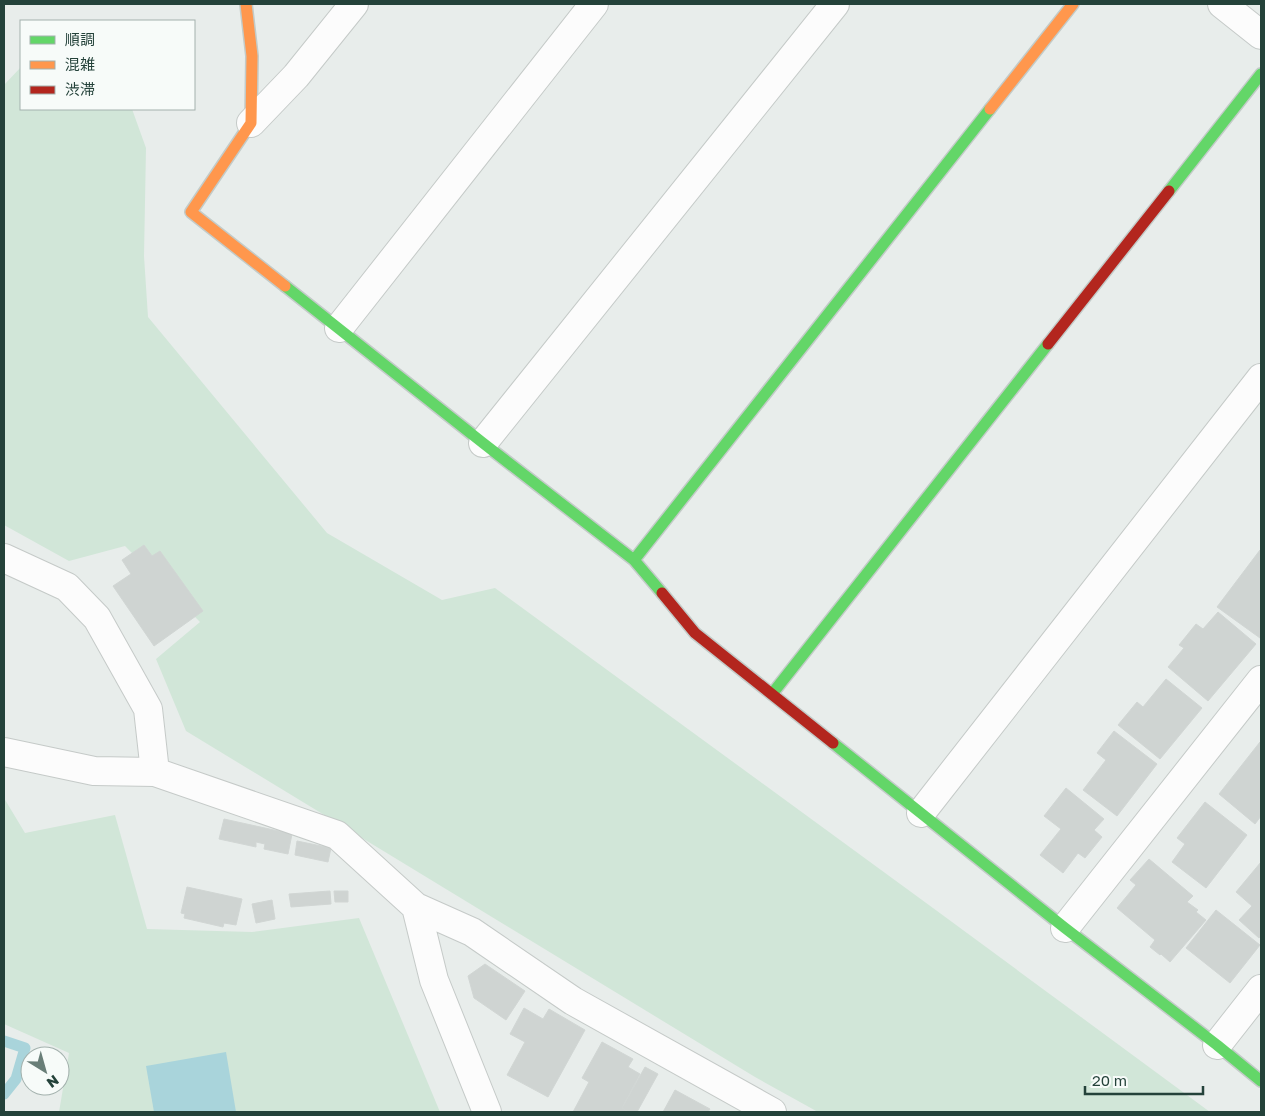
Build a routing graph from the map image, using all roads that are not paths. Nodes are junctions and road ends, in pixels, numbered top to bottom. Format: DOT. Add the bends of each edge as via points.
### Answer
graph roads {
  1 [pos="246,4"];
  2 [pos="354,4"];
  3 [pos="594,4"];
  4 [pos="835,4"];
  5 [pos="1072,4"];
  6 [pos="1222,4"];
  7 [pos="1261,35"];
  8 [pos="1261,74"];
  9 [pos="251,123"];
  10 [pos="339,328"];
  11 [pos="1261,378"];
  12 [pos="483,443"];
  13 [pos="4,558"];
  14 [pos="634,560"];
  15 [pos="1261,680"];
  16 [pos="772,694"];
  17 [pos="4,752"];
  18 [pos="155,772"];
  19 [pos="921,813"];
  20 [pos="416,907"];
  21 [pos="1065,928"];
  22 [pos="1261,989"];
  23 [pos="1217,1045"];
  24 [pos="1261,1080"];
  25 [pos="487,1112"];
  26 [pos="772,1112"];
  1 -- 9 [label="street" via="252,56"];
  2 -- 9 [label="street" via="296,76"];
  3 -- 10 [label="street"];
  4 -- 12 [label="street"];
  5 -- 14 [label="street"];
  6 -- 7 [label="street"];
  8 -- 16 [label="street"];
  9 -- 10 [label="street" via="191,212"];
  10 -- 12 [label="street"];
  11 -- 19 [label="street"];
  12 -- 14 [label="street"];
  13 -- 18 [label="street" via="68,587 97,618 148,709"];
  14 -- 16 [label="street" via="695,633"];
  15 -- 21 [label="street"];
  16 -- 19 [label="street"];
  17 -- 18 [label="street" via="94,771"];
  18 -- 20 [label="street" via="336,835"];
  19 -- 21 [label="street"];
  20 -- 25 [label="street" via="434,980"];
  20 -- 26 [label="street" via="472,932 573,1001"];
  21 -- 23 [label="street"];
  22 -- 23 [label="street"];
  23 -- 24 [label="street"];
}
